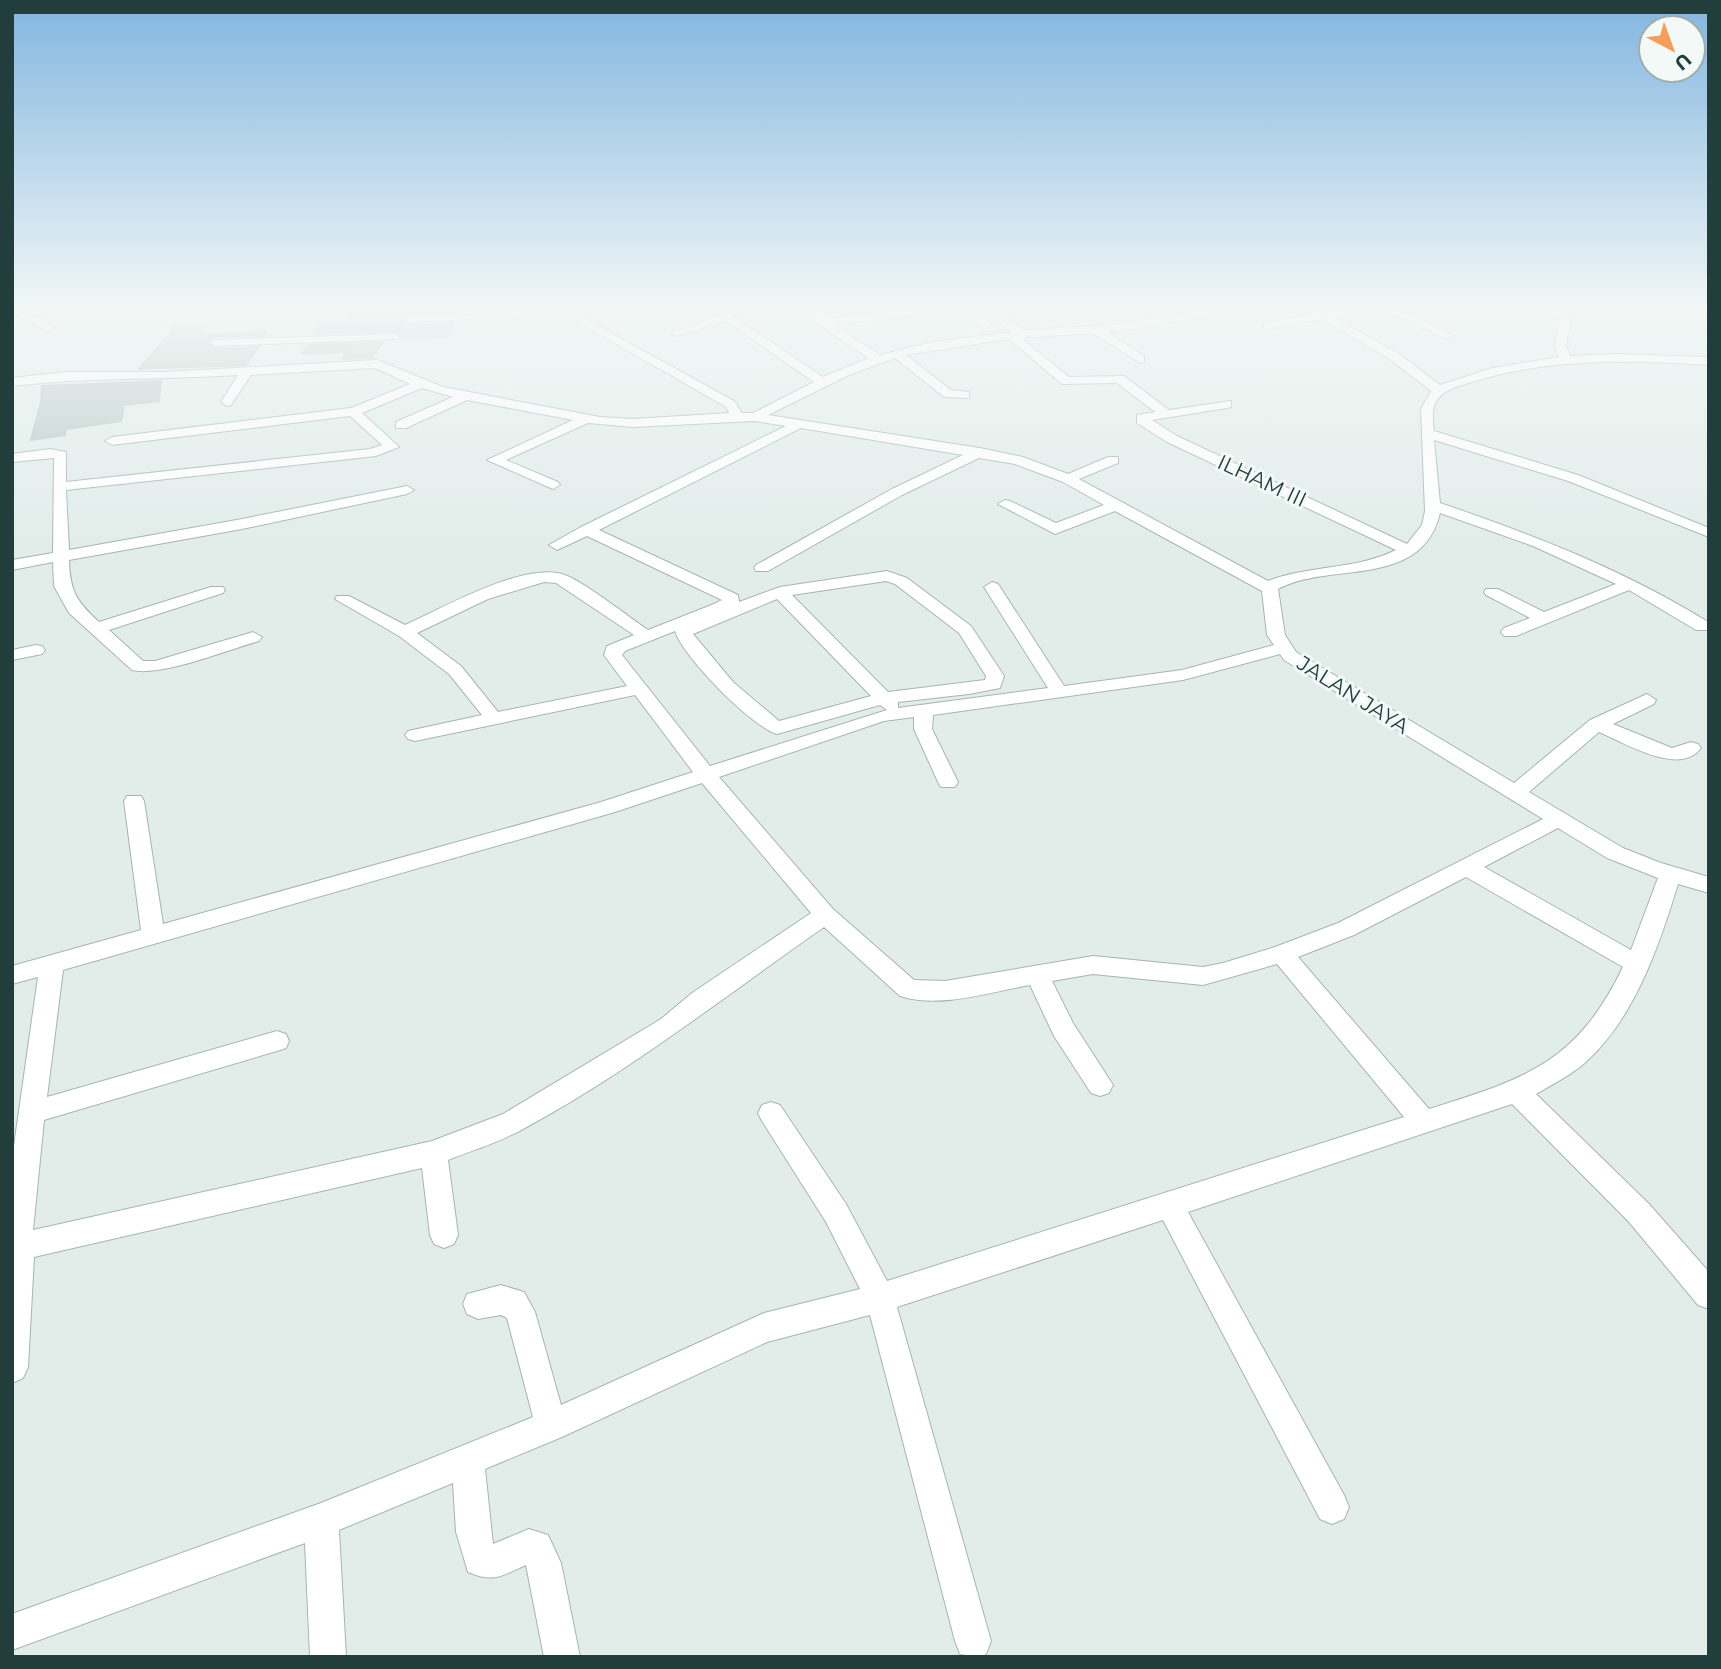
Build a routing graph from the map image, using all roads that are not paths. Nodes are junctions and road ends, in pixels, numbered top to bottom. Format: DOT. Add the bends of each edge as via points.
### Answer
graph roads {
  1 [pos="237,387"];
  2 [pos="415,387"];
  3 [pos="434,387"];
  4 [pos="700,387"];
  5 [pos="815,387"];
  6 [pos="939,387"];
  7 [pos="1130,387"];
  8 [pos="1434,387"];
  9 [pos="1447,387"];
  10 [pos="1438,390"];
  11 [pos="469,395"];
  12 [pos="965,395"];
  13 [pos="227,402"];
  14 [pos="1227,404"];
  15 [pos="353,412"];
  16 [pos="1165,413"];
  17 [pos="736,416"];
  18 [pos="755,417"];
  19 [pos="588,418"];
  20 [pos="802,423"];
  21 [pos="401,425"];
  22 [pos="1428,434"];
  23 [pos="112,442"];
  24 [pos="980,452"];
  25 [pos="12,458"];
  26 [pos="1113,460"];
  27 [pos="1068,479"];
  28 [pos="553,485"];
  29 [pos="59,487"];
  30 [pos="407,489"];
  31 [pos="1005,504"];
  32 [pos="1117,505"];
  33 [pos="1434,506"];
  34 [pos="586,530"];
  35 [pos="1709,533"];
  36 [pos="557,545"];
  37 [pos="1408,550"];
  38 [pos="60,559"];
  39 [pos="12,565"];
  40 [pos="762,568"];
  41 [pos="1630,584"];
  42 [pos="992,587"];
  43 [pos="1270,589"];
  44 [pos="217,590"];
  45 [pos="780,592"];
  46 [pos="1492,592"];
  47 [pos="343,599"];
  48 [pos="1542,618"];
  49 [pos="1702,626"];
  50 [pos="95,629"];
  51 [pos="405,632"];
  52 [pos="1510,632"];
  53 [pos="646,636"];
  54 [pos="253,637"];
  55 [pos="1284,648"];
  56 [pos="36,650"];
  57 [pos="12,655"];
  58 [pos="638,689"];
  59 [pos="1060,693"];
  60 [pos="883,698"];
  61 [pos="1647,700"];
  62 [pos="924,711"];
  63 [pos="901,714"];
  64 [pos="495,720"];
  65 [pos="1597,724"];
  66 [pos="415,735"];
  67 [pos="1691,748"];
  68 [pos="705,774"];
  69 [pos="948,782"];
  70 [pos="1515,793"];
  71 [pos="134,801"];
  72 [pos="1559,819"];
  73 [pos="1466,867"];
  74 [pos="1670,874"];
  75 [pos="1709,885"];
  76 [pos="825,915"];
  77 [pos="153,934"];
  78 [pos="1282,954"];
  79 [pos="52,962"];
  80 [pos="1637,964"];
  81 [pos="1037,974"];
  82 [pos="12,975"];
  83 [pos="277,1041"];
  84 [pos="1100,1086"];
  85 [pos="1517,1092"];
  86 [pos="33,1112"];
  87 [pos="771,1113"];
  88 [pos="1425,1123"];
  89 [pos="434,1153"];
  90 [pos="1170,1206"];
  91 [pos="17,1230"];
  92 [pos="444,1235"];
  93 [pos="1707,1291"];
  94 [pos="880,1298"];
  95 [pos="478,1304"];
  96 [pos="12,1367"];
  97 [pos="551,1426"];
  98 [pos="468,1459"];
  99 [pos="1332,1507"];
  100 [pos="321,1520"];
  101 [pos="12,1632"];
  102 [pos="973,1641"];
  103 [pos="328,1657"];
  104 [pos="562,1657"];
  1 -- 13 [label="street"];
  2 -- 15 [label="street"];
  3 -- 11 [label="street"];
  4 -- 17 [label="street" via="730,404"];
  5 -- 18 [label="street"];
  6 -- 12 [label="street" via="948,394"];
  7 -- 16 [label="street"];
  8 -- 10 [label="street"];
  9 -- 10 [label="street"];
  10 -- 22 [label="street" via="1426,407"];
  11 -- 19 [label="street"];
  11 -- 21 [label="street"];
  14 -- 16 [label="street"];
  15 -- 23 [label="street"];
  15 -- 29 [label="street" via="393,447"];
  16 -- 37 [label="street, ILHAM III" via="1142,420 1172,439"];
  17 -- 18 [label="street"];
  17 -- 19 [label="street" via="614,423"];
  18 -- 20 [label="street"];
  19 -- 28 [label="street" via="494,460"];
  20 -- 24 [label="street"];
  20 -- 34 [label="street"];
  22 -- 33 [label="street"];
  22 -- 35 [label="street" via="1573,478"];
  24 -- 27 [label="street"];
  24 -- 40 [label="street" via="897,492"];
  25 -- 29 [label="street" via="61,455"];
  26 -- 27 [label="street"];
  27 -- 32 [label="street"];
  29 -- 38 [label="street"];
  30 -- 38 [label="street"];
  31 -- 32 [label="street" via="1055,529"];
  32 -- 43 [label="street"];
  33 -- 37 [label="street" via="1427,531"];
  33 -- 41 [label="street" via="1567,553"];
  34 -- 36 [label="street"];
  34 -- 53 [label="street" via="732,598 720,608"];
  37 -- 43 [label="street" via="1373,565 1286,579"];
  38 -- 39 [label="street"];
  38 -- 50 [label="street" via="62,586 75,609"];
  41 -- 48 [label="street"];
  41 -- 49 [label="street"];
  42 -- 59 [label="street"];
  43 -- 55 [label="street, JALAN JAYA" via="1276,635"];
  44 -- 50 [label="street"];
  45 -- 60 [label="street"];
  45 -- 60 [label="street" via="691,627 684,634 762,720 777,728"];
  45 -- 60 [label="street" via="895,578 965,630 996,680 989,686"];
  46 -- 48 [label="street"];
  47 -- 51 [label="street"];
  48 -- 52 [label="street"];
  50 -- 54 [label="street" via="138,666 148,668"];
  51 -- 53 [label="street" via="518,583 545,576 560,578"];
  51 -- 64 [label="street" via="455,670"];
  53 -- 58 [label="street" via="613,650"];
  55 -- 59 [label="street" via="1183,675"];
  55 -- 70 [label="street, JALAN JAYA" via="1290,656"];
  56 -- 57 [label="street"];
  58 -- 64 [label="street"];
  58 -- 68 [label="street"];
  59 -- 62 [label="street"];
  60 -- 63 [label="street"];
  61 -- 65 [label="street"];
  62 -- 63 [label="street"];
  62 -- 69 [label="street" via="923,729"];
  63 -- 68 [label="street" via="838,729"];
  64 -- 66 [label="street"];
  65 -- 67 [label="street" via="1669,754"];
  65 -- 70 [label="street"];
  68 -- 76 [label="street"];
  68 -- 77 [label="street" via="455,852"];
  70 -- 72 [label="street, JALAN JAYA"];
  71 -- 77 [label="street"];
  72 -- 73 [label="street"];
  72 -- 74 [label="street, JALAN JAYA" via="1615,853"];
  73 -- 78 [label="street" via="1346,929"];
  73 -- 80 [label="street"];
  74 -- 75 [label="street, JALAN JAYA"];
  74 -- 80 [label="street"];
  76 -- 81 [label="street" via="908,989 932,992"];
  76 -- 89 [label="street" via="670,1026 512,1122"];
  77 -- 79 [label="street"];
  78 -- 81 [label="street" via="1203,976 1093,965"];
  78 -- 88 [label="street"];
  79 -- 82 [label="street"];
  79 -- 86 [label="street"];
  80 -- 85 [label="street" via="1606,1020 1582,1051"];
  81 -- 84 [label="street" via="1063,1029"];
  83 -- 86 [label="street"];
  85 -- 88 [label="street"];
  85 -- 93 [label="street" via="1639,1213"];
  86 -- 91 [label="street"];
  87 -- 94 [label="street" via="836,1213"];
  88 -- 90 [label="street"];
  89 -- 91 [label="street"];
  89 -- 92 [label="street"];
  90 -- 94 [label="street"];
  90 -- 99 [label="street"];
  91 -- 96 [label="street"];
  94 -- 97 [label="street" via="764,1328"];
  94 -- 102 [label="street"];
  95 -- 97 [label="street" via="501,1300 513,1303 520,1312"];
  97 -- 98 [label="street"];
  98 -- 100 [label="street"];
  98 -- 104 [label="street" via="473,1532 480,1560 492,1562 526,1545 536,1547"];
  100 -- 101 [label="street"];
  100 -- 103 [label="street"];
}
